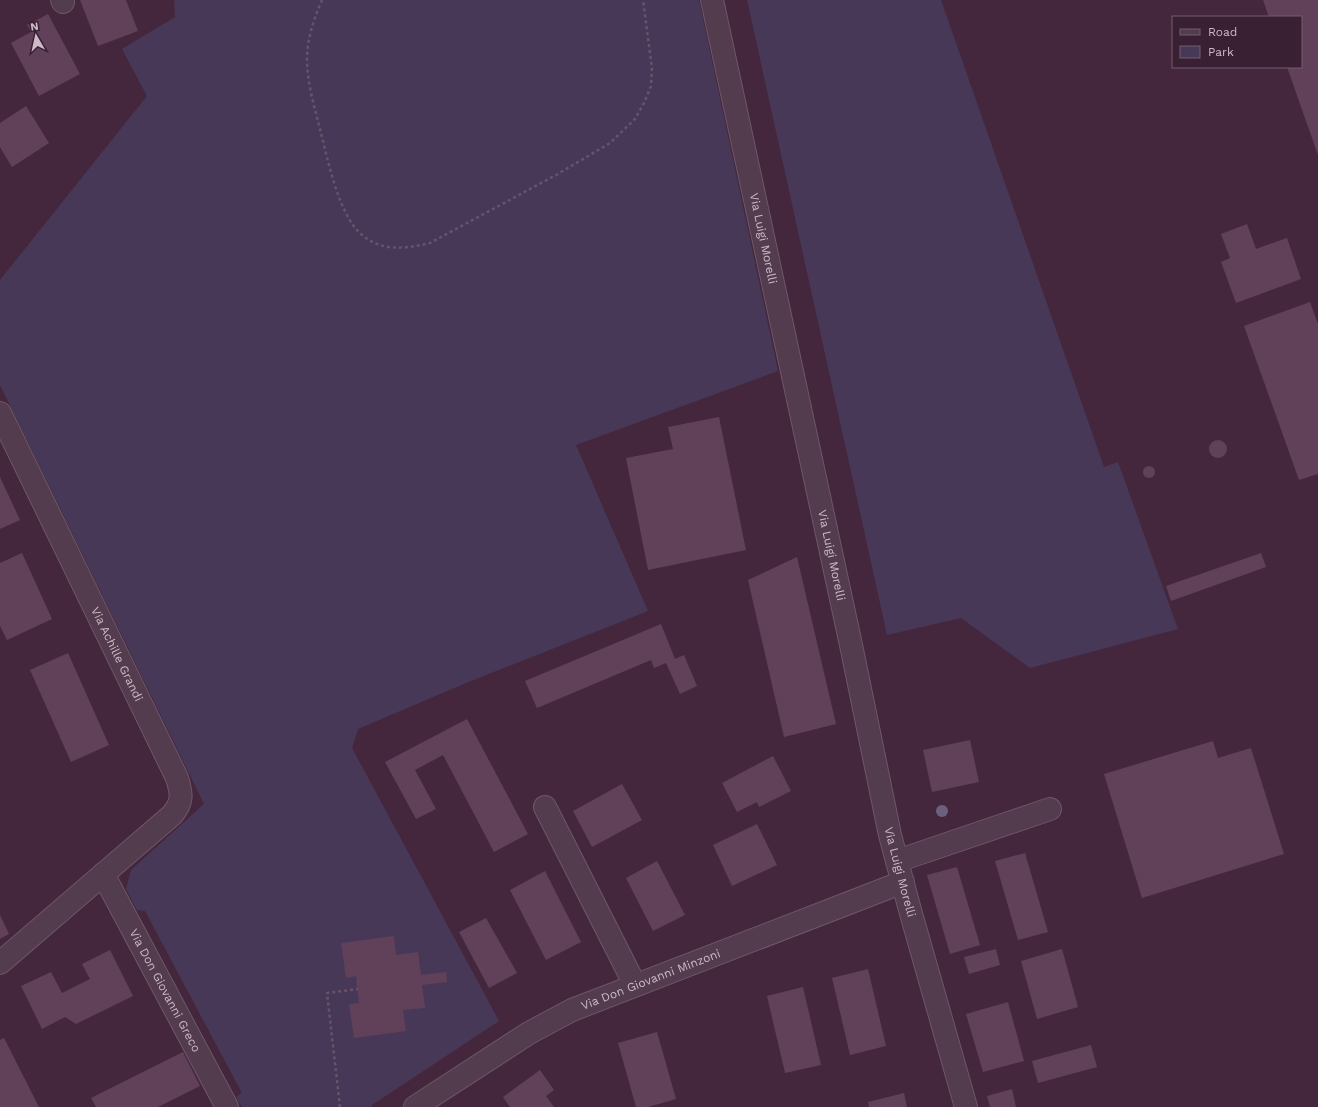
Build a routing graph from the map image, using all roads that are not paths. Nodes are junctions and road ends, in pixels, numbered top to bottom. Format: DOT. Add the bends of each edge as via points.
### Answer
graph roads {
  1 [pos="712,0"];
  2 [pos="0,413"];
  3 [pos="545,807"];
  4 [pos="1050,809"];
  5 [pos="897,861"];
  6 [pos="102,874"];
  7 [pos="903,882"];
  8 [pos="0,962"];
  9 [pos="635,985"];
  10 [pos="227,1107"];
  11 [pos="415,1107"];
  12 [pos="966,1107"];
  1 -- 5 [label="street, Via Luigi Morelli"];
  2 -- 6 [label="street, Via Achille Grandi" via="180,787 180,802 172,815"];
  3 -- 9 [label="street"];
  4 -- 5 [label="street"];
  5 -- 7 [label="street, Via Luigi Morelli"];
  6 -- 8 [label="street, Via Achille Grandi"];
  6 -- 10 [label="street, Via Don Giovanni Greco"];
  7 -- 9 [label="street, Via Don Giovanni Minzoni"];
  7 -- 12 [label="street, Via Luigi Morelli"];
  9 -- 11 [label="street, Via Don Giovanni Minzoni" via="556,1018"];
}
